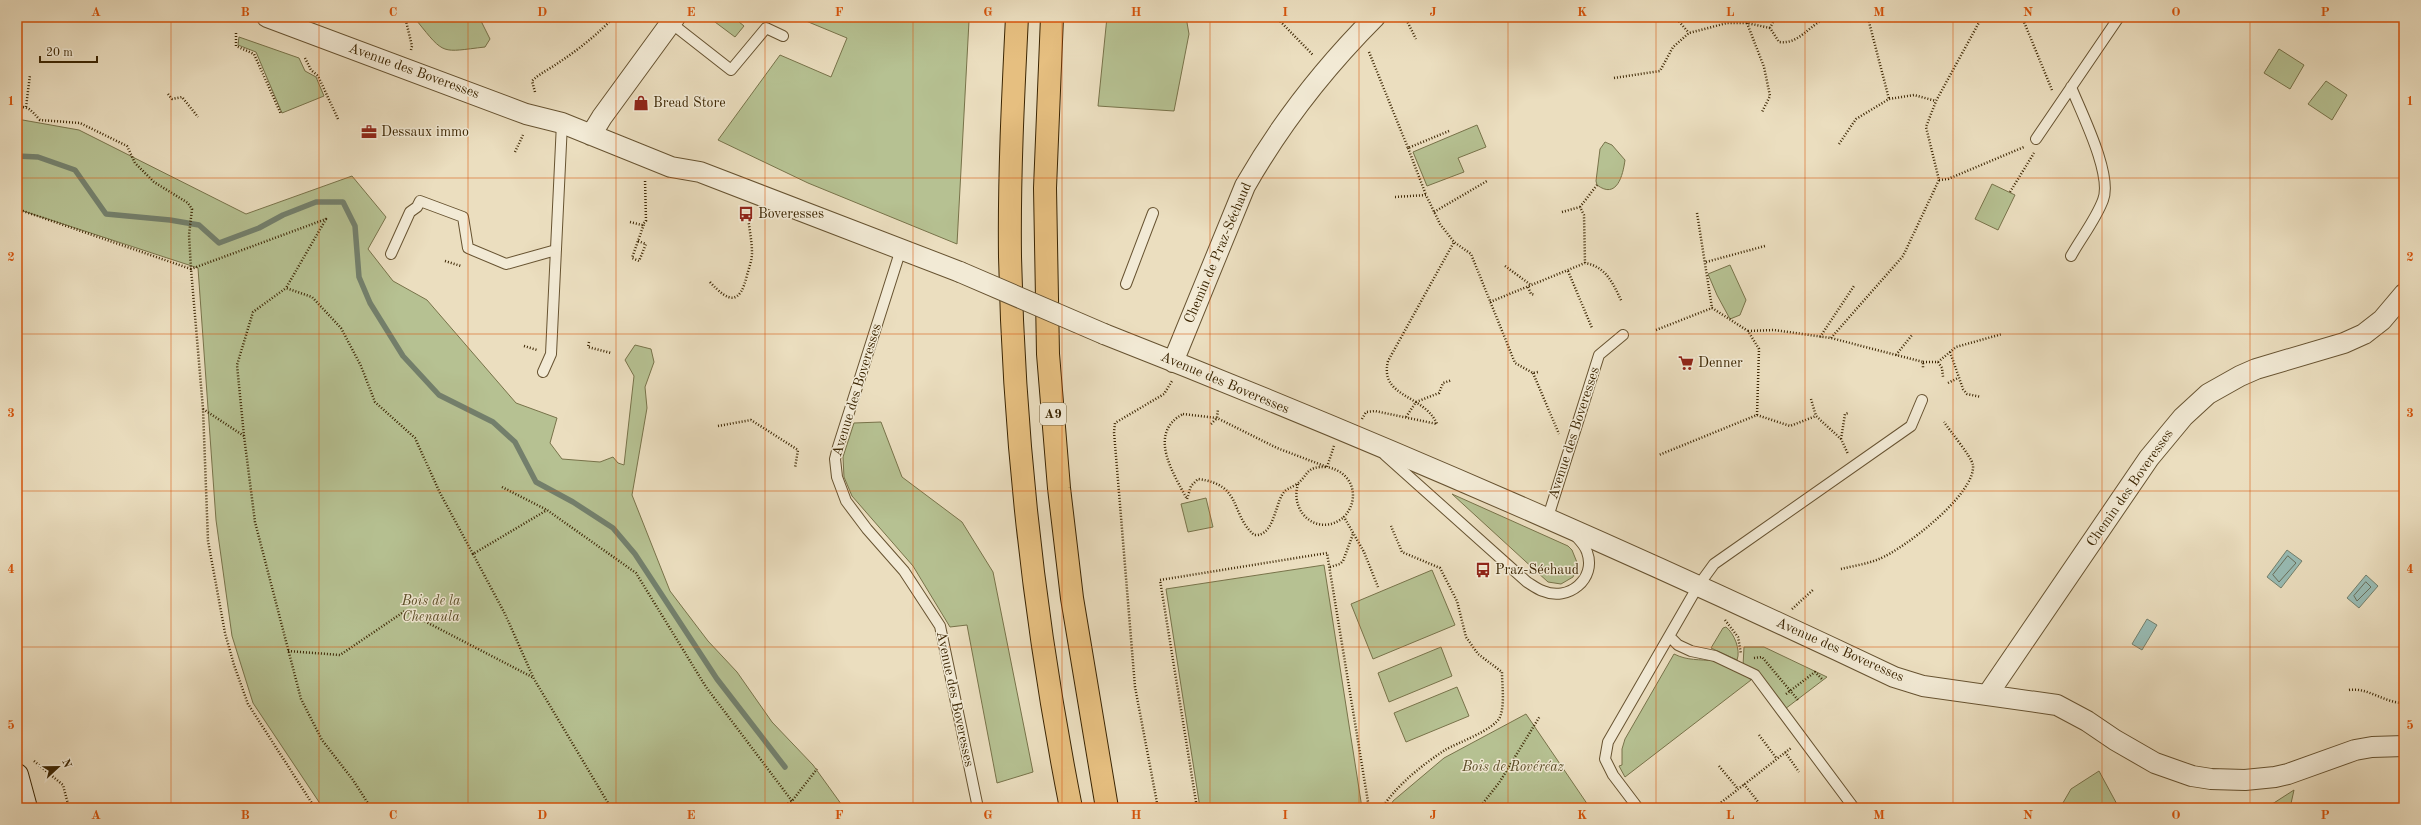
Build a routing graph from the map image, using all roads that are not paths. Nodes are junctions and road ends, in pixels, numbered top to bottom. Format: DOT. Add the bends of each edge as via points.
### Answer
graph roads {
  1 [pos="267,17"];
  2 [pos="1017,17"];
  3 [pos="1052,17"];
  4 [pos="1375,17"];
  5 [pos="2119,17"];
  6 [pos="673,20"];
  7 [pos="783,36"];
  8 [pos="2071,87"];
  9 [pos="562,123"];
  10 [pos="591,135"];
  11 [pos="2036,139"];
  12 [pos="1153,213"];
  13 [pos="901,249"];
  14 [pos="556,250"];
  15 [pos="391,254"];
  16 [pos="2071,256"];
  17 [pos="1126,284"];
  18 [pos="2404,294"];
  19 [pos="1623,336"];
  20 [pos="1177,363"];
  21 [pos="543,372"];
  22 [pos="1922,400"];
  23 [pos="1371,442"];
  24 [pos="1548,517"];
  25 [pos="1566,525"];
  26 [pos="1698,586"];
  27 [pos="1670,637"];
  28 [pos="1988,694"];
  29 [pos="2404,746"];
  30 [pos="17,775"];
  31 [pos="26,808"];
  32 [pos="978,808"];
  33 [pos="1071,808"];
  34 [pos="1107,808"];
  35 [pos="1638,808"];
  36 [pos="1854,808"];
  1 -- 9 [label="street, Avenue des Boveresses" via="526,114"];
  2 -- 33 [label="highway" via="1010,187 1010,256 1017,416 1024,500 1039,619"];
  3 -- 34 [label="highway, A9" via="1045,188 1048,354 1059,488 1072,598"];
  4 -- 20 [label="street, Chemin de Praz-Séchaud" via="1327,68 1290,114 1245,186"];
  5 -- 8 [label="lane"];
  6 -- 7 [label="lane" via="732,70 766,28"];
  6 -- 10 [label="street"];
  8 -- 11 [label="lane"];
  8 -- 16 [label="lane" via="2095,145 2105,179 2104,199"];
  9 -- 10 [label="street, Avenue des Boveresses"];
  9 -- 14 [label="lane"];
  10 -- 13 [label="street, Avenue des Boveresses" via="671,167 700,172"];
  12 -- 17 [label="lane"];
  13 -- 20 [label="street, Avenue des Boveresses, bridge"];
  13 -- 32 [label="lane, Avenue des Boveresses" via="838,446 835,459 837,477 846,501 866,529 904,571 940,626"];
  14 -- 15 [label="lane" via="506,264 468,248 463,218 420,201 410,212"];
  14 -- 21 [label="lane" via="551,354"];
  18 -- 28 [label="street, Chemin des Boveresses" via="2382,320 2364,334 2344,343 2240,376 2208,394 2182,417 2149,458"];
  19 -- 24 [label="lane, Avenue des Boveresses" via="1599,355"];
  20 -- 23 [label="street, Avenue des Boveresses"];
  22 -- 26 [label="lane" via="1911,426 1714,564"];
  23 -- 24 [label="street, Avenue des Boveresses"];
  23 -- 25 [label="lane" via="1527,582 1544,592 1566,593 1577,588 1587,575 1587,552"];
  24 -- 25 [label="street, Avenue des Boveresses"];
  25 -- 26 [label="street, Avenue des Boveresses"];
  26 -- 27 [label="lane"];
  26 -- 28 [label="street, Avenue des Boveresses" via="1894,677 1923,686"];
  27 -- 35 [label="lane" via="1608,742 1605,759 1613,775"];
  27 -- 36 [label="lane" via="1678,645 1691,651 1715,656 1755,675"];
  28 -- 29 [label="street, Avenue des Boveresses" via="2057,705 2088,721 2155,763 2192,776 2211,779 2245,780 2275,776 2295,772 2356,750"];
  30 -- 31 [label="main road"];
}
